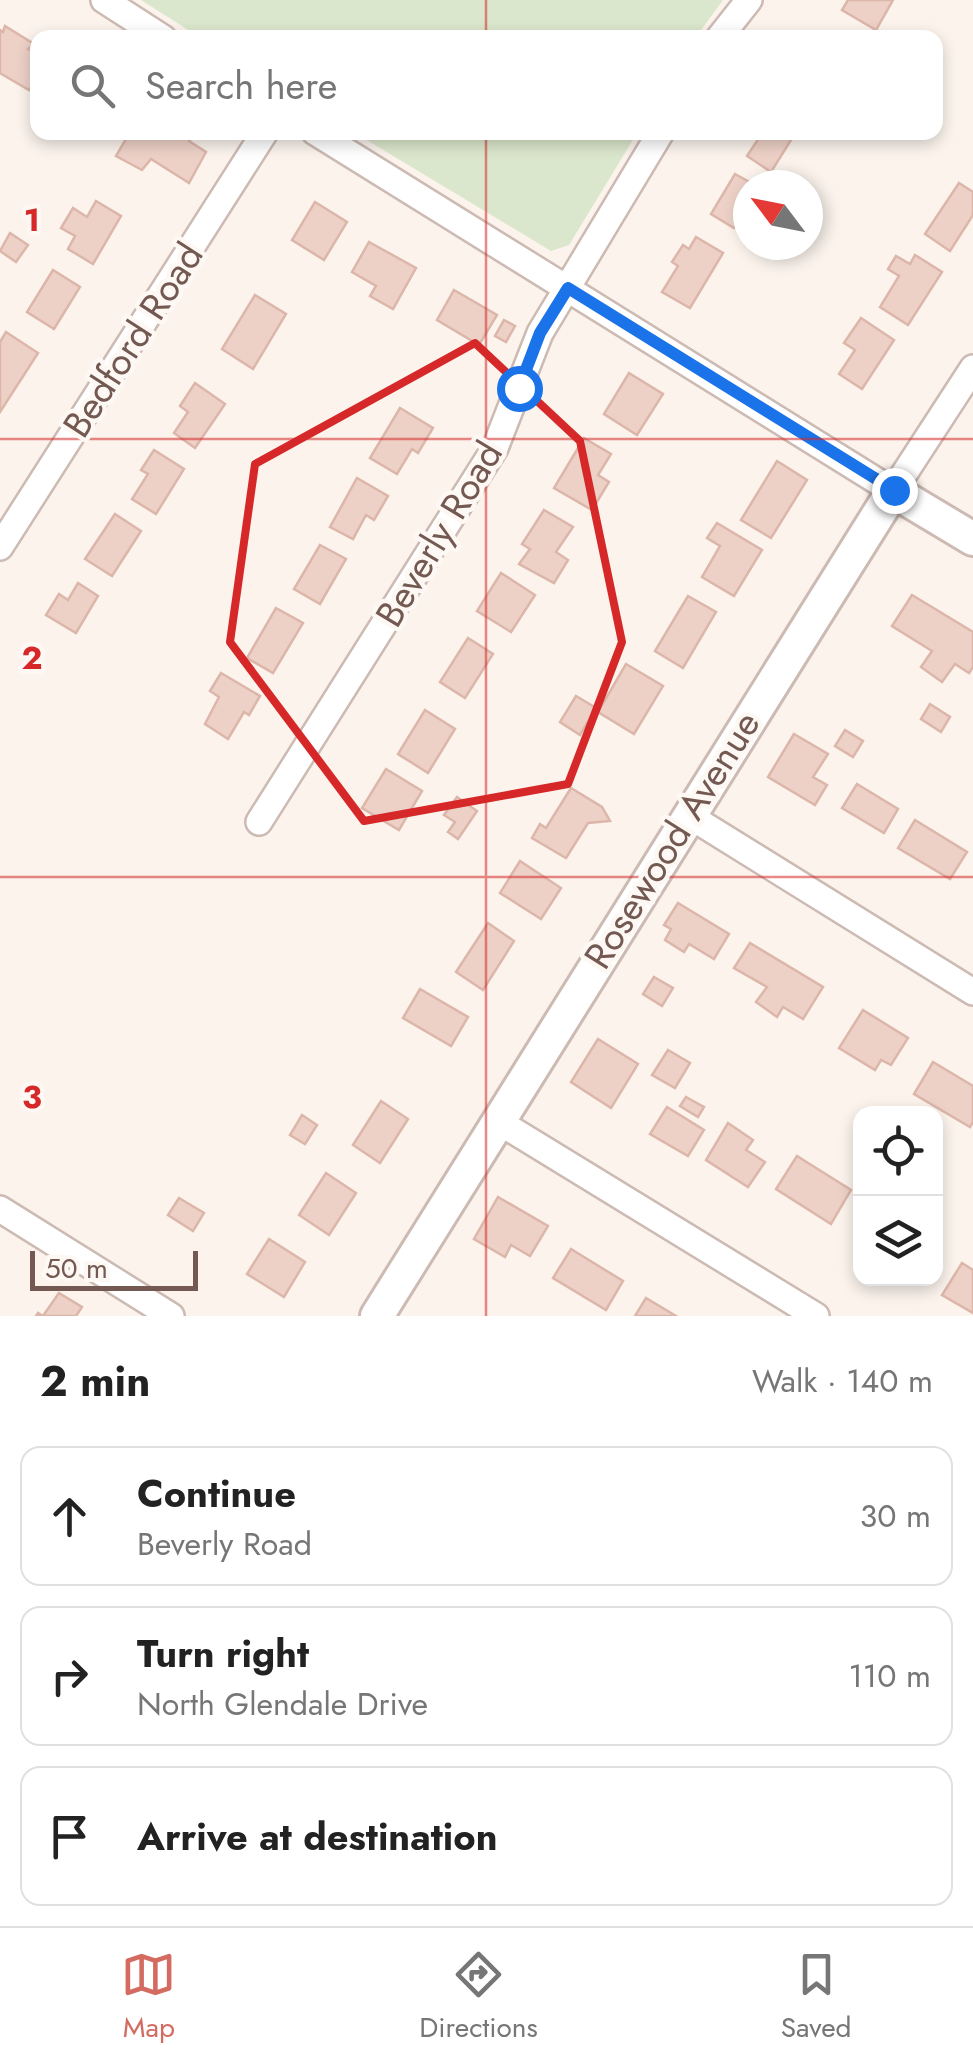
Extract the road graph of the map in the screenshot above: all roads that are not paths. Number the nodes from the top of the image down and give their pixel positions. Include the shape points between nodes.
1 (104, 0) edge
2 (748, 0) edge
3 (151, 30) edge
4 (725, 30) edge
5 (260, 140) edge
6 (328, 140) edge
7 (656, 140) edge
8 (568, 288) junction
9 (973, 368) edge
10 (894, 490) junction
11 (973, 540) edge
12 (0, 547) edge
13 (688, 815) junction
14 (259, 822) dead end
15 (973, 992) edge
16 (496, 1120) junction
17 (3, 1217) edge
18 (171, 1316) edge
19 (376, 1316) edge
20 (816, 1316) edge

1 - 3 street
2 - 4 street
5 - 12 street, Bedford Road
6 - 8 street
7 - 8 street, Beverly Road
8 - 10 street
8 - 14 street, Beverly Road via 540,333 495,448
9 - 10 street, Rosewood Avenue
10 - 11 street
10 - 13 street, Rosewood Avenue
13 - 15 street
13 - 16 street, Rosewood Avenue
16 - 19 street, Rosewood Avenue
16 - 20 street
17 - 18 street

